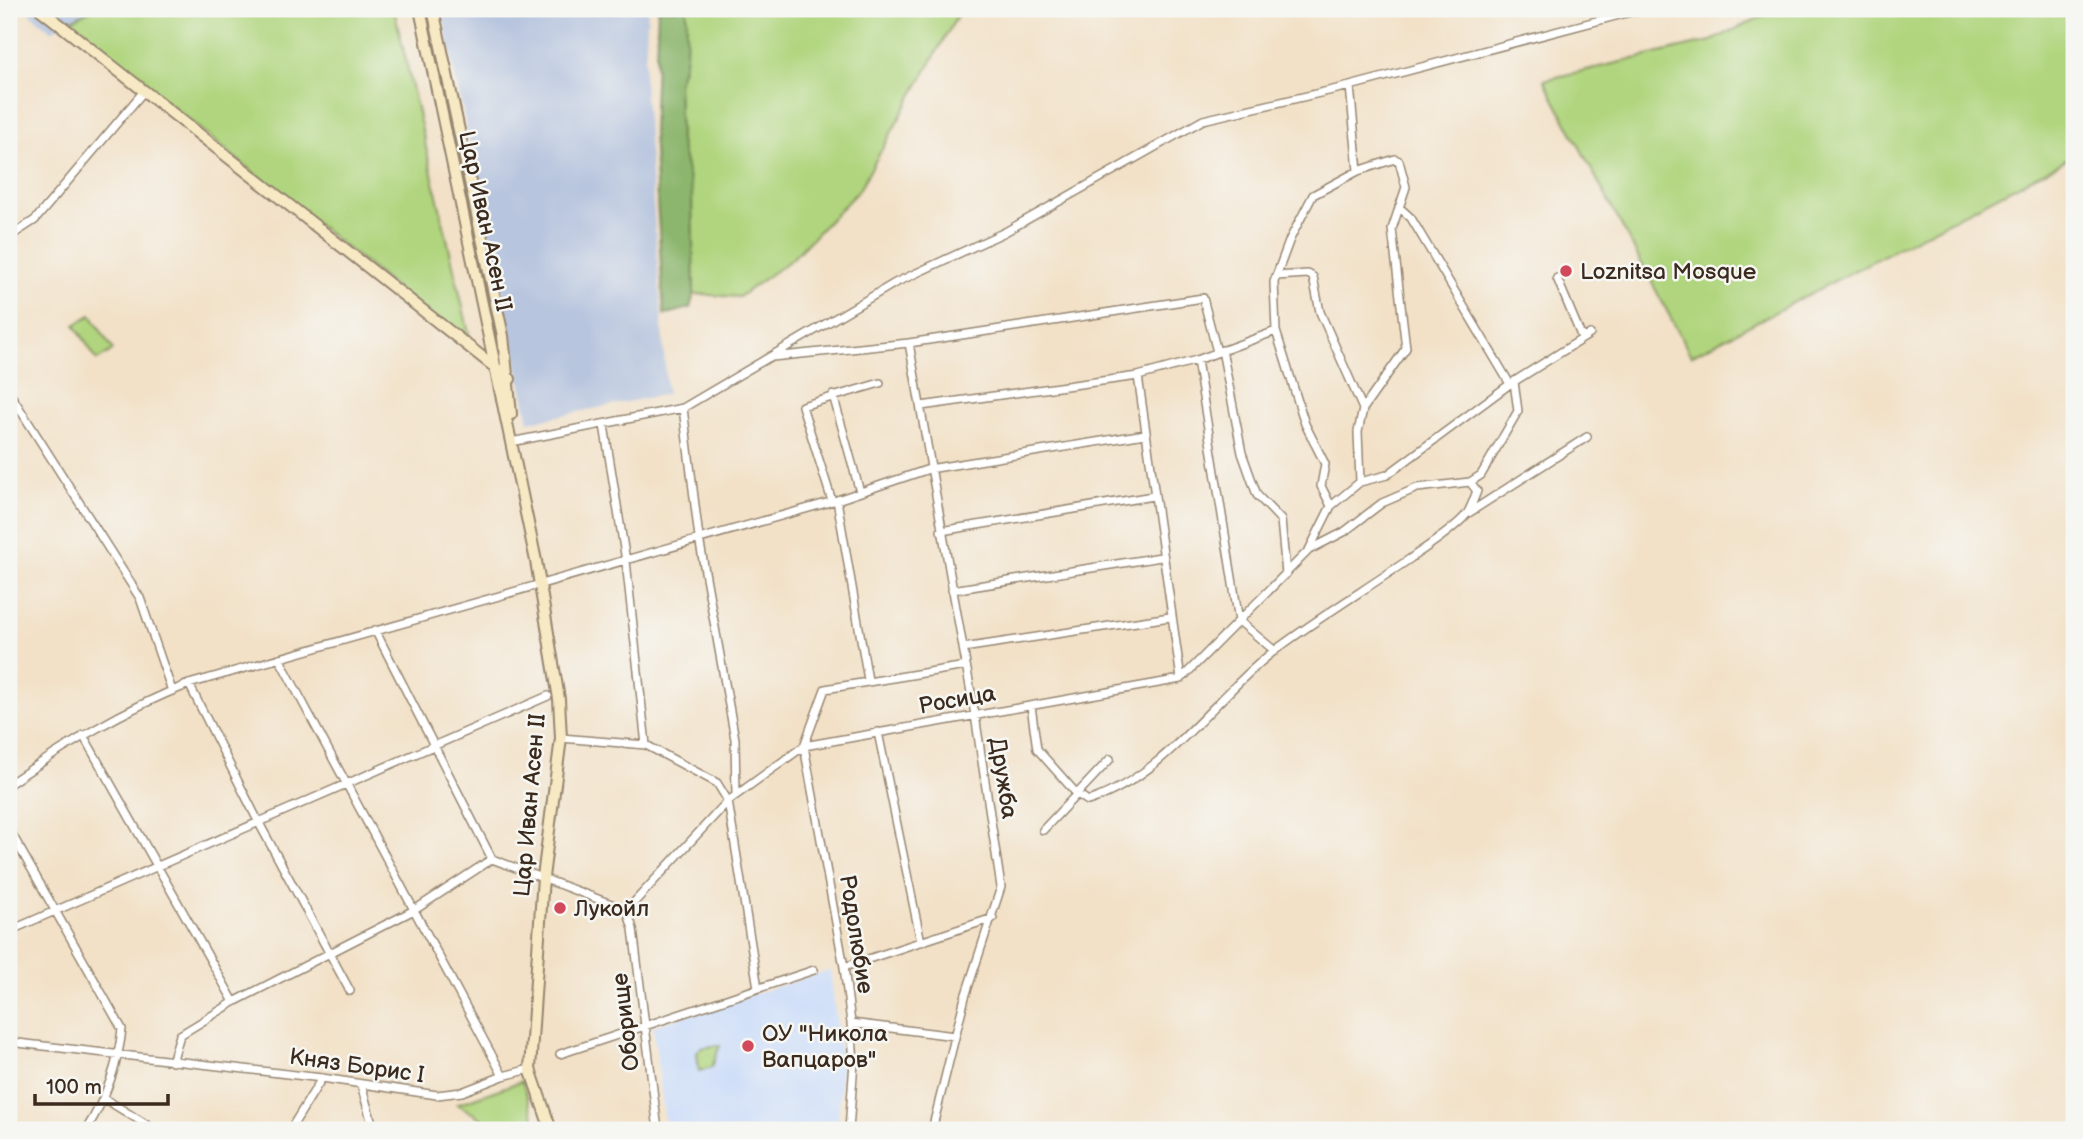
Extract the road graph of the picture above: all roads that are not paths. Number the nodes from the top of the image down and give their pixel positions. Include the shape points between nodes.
1 (40, 9) edge
2 (420, 9) edge
3 (433, 9) edge
4 (1642, 9) edge
5 (1350, 86) junction
6 (144, 91) junction
7 (1359, 171) junction
8 (1399, 207) junction
9 (9, 237) edge
10 (1276, 276) junction
11 (1557, 278) dead end
12 (1276, 331) junction
13 (909, 343) junction
14 (1220, 351) junction
15 (768, 358) junction
16 (1196, 360) junction
17 (495, 368) junction
18 (1138, 376) junction
19 (510, 379) junction
20 (880, 383) dead end
21 (1512, 383) junction
22 (9, 392) edge
23 (833, 395) junction
24 (921, 406) junction
25 (683, 408) junction
26 (1363, 410) junction
27 (604, 425) junction
28 (1145, 434) junction
29 (1587, 437) dead end
30 (511, 442) junction
31 (929, 469) junction
32 (1360, 482) junction
33 (1470, 482) junction
34 (1477, 491) junction
35 (860, 492) junction
36 (1153, 496) junction
37 (1494, 497) junction
38 (834, 500) junction
39 (1331, 506) junction
40 (1466, 514) junction
41 (941, 531) junction
42 (699, 538) junction
43 (1309, 550) junction
44 (1161, 557) junction
45 (626, 561) junction
46 (1286, 574) junction
47 (540, 583) junction
48 (952, 590) junction
49 (1170, 617) junction
50 (1239, 621) junction
51 (374, 630) junction
52 (962, 648) junction
53 (1275, 650) junction
54 (279, 658) junction
55 (966, 666) junction
56 (1181, 679) junction
57 (868, 680) junction
58 (189, 684) junction
59 (172, 691) junction
60 (548, 696) dead end
61 (1031, 706) junction
62 (975, 715) junction
63 (878, 732) junction
64 (83, 734) junction
65 (561, 738) junction
66 (435, 744) junction
67 (646, 745) junction
68 (804, 746) junction
69 (1111, 759) dead end
70 (9, 784) edge
71 (346, 786) junction
72 (1076, 793) junction
73 (736, 794) junction
74 (728, 801) junction
75 (259, 823) junction
76 (9, 829) edge
77 (1043, 830) dead end
78 (492, 859) junction
79 (157, 867) junction
80 (542, 877) junction
81 (416, 909) junction
82 (56, 910) junction
83 (627, 910) junction
84 (993, 918) junction
85 (9, 931) edge
86 (921, 942) junction
87 (330, 954) junction
88 (844, 967) junction
89 (814, 970) dead end
90 (758, 988) junction
91 (350, 991) dead end
92 (234, 1002) junction
93 (851, 1023) junction
94 (645, 1025) junction
95 (956, 1036) junction
96 (9, 1042) edge
97 (560, 1054) dead end
98 (119, 1056) junction
99 (172, 1062) junction
100 (530, 1069) junction
101 (503, 1076) junction
102 (322, 1078) junction
103 (361, 1085) junction
104 (105, 1099) junction
105 (86, 1130) edge
106 (155, 1130) edge
107 (290, 1130) edge
108 (374, 1130) edge
109 (551, 1130) edge
110 (658, 1130) edge
111 (849, 1130) edge
112 (932, 1130) edge

1 - 6 street
2 - 17 street, Цар Иван Асен II
3 - 19 street, Цар Иван Асен II
4 - 5 street
5 - 7 street
5 - 15 street via 1203,120 1005,232 895,283
6 - 9 street via 35,220
6 - 17 street
7 - 8 street via 1399,161 1406,183
7 - 10 street via 1308,201
8 - 21 street via 1411,218
8 - 26 street via 1392,229 1406,348
10 - 12 street
10 - 26 street via 1313,277 1320,312
11 - 21 street via 1586,336
12 - 14 street
12 - 39 street via 1304,424 1325,464 1321,486
13 - 14 street via 1203,298
13 - 15 street
13 - 24 street, Дружба
14 - 16 street
14 - 46 street via 1242,453 1257,495 1281,520
15 - 25 street
16 - 18 street
16 - 50 street
17 - 19 street
17 - 30 street, Цар Иван Асен II
18 - 24 street
18 - 28 street
19 - 30 street, Цар Иван Асен II
20 - 23 street
21 - 32 street via 1387,475
21 - 33 street via 1518,411 1484,471
22 - 59 street via 140,598
23 - 35 street
23 - 38 street via 802,406
24 - 31 street, Дружба
25 - 27 street
25 - 42 street
26 - 32 street
27 - 30 street
27 - 45 street
28 - 31 street
28 - 36 street
29 - 37 street
30 - 47 street, Цар Иван Асен II
31 - 35 street
31 - 41 street, Дружба
32 - 39 street
33 - 34 street
33 - 43 street via 1417,488 1382,503 1344,532
34 - 37 street
34 - 40 street
35 - 38 street
36 - 41 street
36 - 44 street
37 - 40 street
38 - 42 street
38 - 57 street
39 - 43 street
40 - 53 street via 1428,546
41 - 48 street, Дружба
42 - 45 street
42 - 73 street via 735,738
43 - 46 street
44 - 48 street
44 - 49 street
45 - 47 street
45 - 67 street
46 - 50 street
47 - 51 street
47 - 65 street, Цар Иван Асен II
48 - 52 street, Дружба
49 - 52 street
49 - 56 street
50 - 53 street
50 - 56 street
51 - 54 street
51 - 66 street
52 - 55 street, Дружба
53 - 72 street via 1147,768 1088,801
54 - 58 street
54 - 71 street
55 - 57 street
55 - 62 street, Дружба
56 - 61 street, Росица
57 - 68 street via 825,689
58 - 59 street
58 - 75 street
59 - 64 street
60 - 66 street
61 - 62 street, Росица
61 - 72 street via 1037,749
62 - 63 street, Росица
62 - 84 street, Дружба via 1001,887
63 - 68 street, Росица
63 - 86 street
64 - 70 street
64 - 79 street
65 - 67 street
65 - 80 street, Цар Иван Асен II
66 - 71 street
66 - 78 street
67 - 74 street via 717,783
68 - 73 street, Росица
68 - 88 street, Родолюбие
69 - 72 street
71 - 75 street
71 - 81 street
72 - 77 street
73 - 74 street, Росица
74 - 83 street, Росица
74 - 90 street
75 - 79 street
75 - 87 street
76 - 82 street
78 - 80 street
78 - 81 street
79 - 82 street
79 - 92 street
80 - 83 street
80 - 100 street, Цар Иван Асен II
81 - 87 street
81 - 101 street
82 - 85 street
82 - 98 street via 122,1029
83 - 94 street, Оборище
84 - 86 street
84 - 95 street, Дружба
86 - 88 street
87 - 91 street
87 - 92 street
88 - 93 street, Родолюбие
89 - 90 street
90 - 94 street
92 - 99 street via 180,1035
93 - 95 street
93 - 111 street, Родолюбие via 854,1062
94 - 97 street
94 - 110 street, Оборище
95 - 112 street, Дружба
96 - 98 street, Княз Борис I
98 - 99 street, Княз Борис I
98 - 104 street
99 - 102 street, Княз Борис I
100 - 101 street, Княз Борис I
100 - 109 street, Цар Иван Асен II
101 - 103 street, Княз Борис I via 462,1092 437,1095
102 - 103 street, Княз Борис I
102 - 107 street
103 - 108 street
104 - 105 street
104 - 106 street

